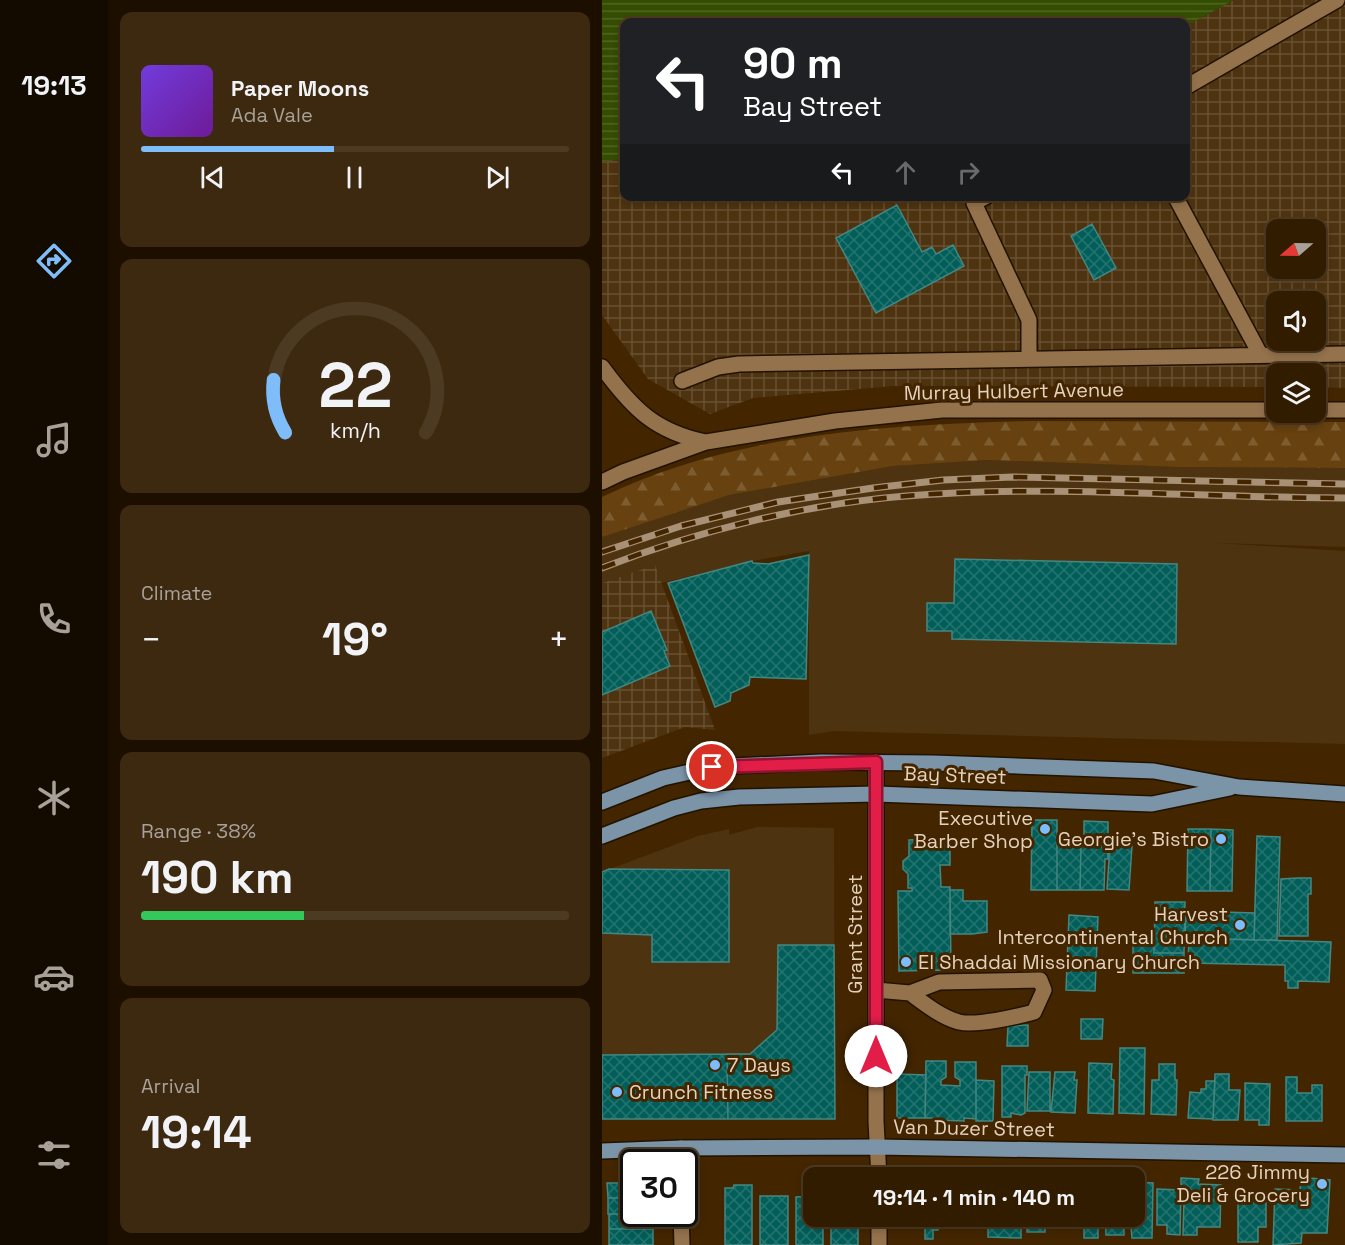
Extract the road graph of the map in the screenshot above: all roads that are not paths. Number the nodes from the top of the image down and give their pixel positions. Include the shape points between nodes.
1 (1337, 0) edge
2 (1190, 85) edge
3 (978, 201) edge
4 (1178, 201) edge
5 (1260, 354) junction
6 (1346, 354) edge
7 (1029, 358) junction
8 (602, 368) edge
9 (682, 381) dead end
10 (1266, 410) edge
11 (1326, 410) edge
12 (1346, 410) edge
13 (706, 442) junction
14 (602, 482) edge
15 (876, 762) junction
16 (1239, 787) junction
17 (876, 794) junction
18 (1346, 794) edge
19 (602, 802) edge
20 (602, 836) edge
21 (876, 990) junction
22 (910, 993) junction
23 (877, 1147) junction
24 (602, 1151) edge
25 (620, 1152) edge
26 (698, 1154) edge
27 (1346, 1155) edge
28 (878, 1167) edge
29 (681, 1227) edge
30 (879, 1227) edge
31 (682, 1245) edge
32 (879, 1245) edge

1 - 2 street
3 - 7 street via 974,203 1029,320
4 - 5 street
5 - 6 street
5 - 7 street
7 - 9 street via 739,364
8 - 13 street, Murray Hulbert Avenue via 640,412 662,428
10 - 13 street, Murray Hulbert Avenue via 942,410 835,420
11 - 12 street
13 - 14 street
15 - 16 main road, Bay Street via 1154,771
15 - 17 street, Grant Street
15 - 19 main road, Bay Street via 712,767 663,778
16 - 17 main road, Bay Street via 1152,804
16 - 18 main road, Bay Street
17 - 20 main road, Bay Street via 708,800 674,808
17 - 21 street, Grant Street
21 - 22 street
21 - 23 street, Grant Street
22 - 22 street via 960,1022 1034,1012 1044,990 1040,980 939,982
23 - 26 main road, Van Duzer Street
23 - 27 main road, Van Duzer Street
23 - 28 street, Grant Street
24 - 25 main road, Van Duzer Street
29 - 31 street
30 - 32 street

